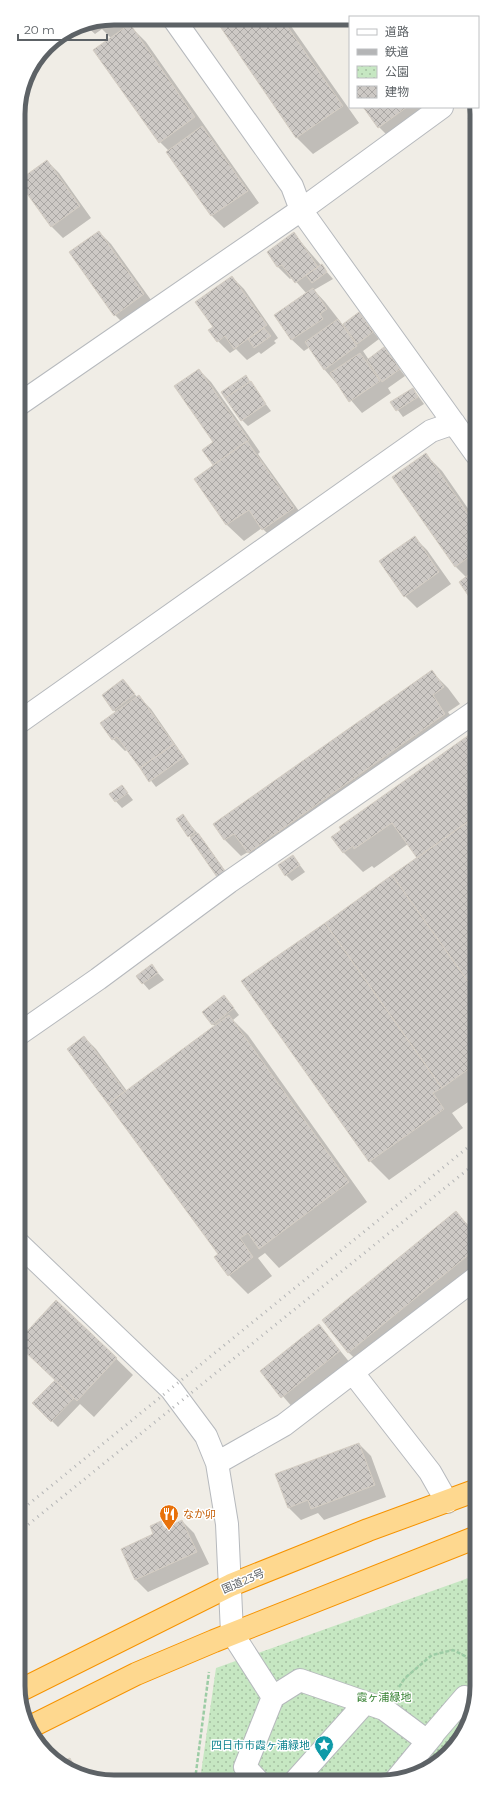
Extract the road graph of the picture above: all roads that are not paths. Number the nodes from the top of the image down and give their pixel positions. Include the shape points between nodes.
1 (178, 25) edge
2 (441, 108) edge
3 (301, 210) junction
4 (25, 400) edge
5 (454, 423) junction
6 (470, 446) edge
7 (470, 715) edge
8 (25, 718) edge
9 (25, 1030) edge
10 (25, 1250) edge
11 (470, 1281) edge
12 (353, 1373) junction
13 (218, 1462) junction
14 (470, 1493) edge
15 (447, 1502) junction
16 (470, 1540) edge
17 (231, 1585) junction
18 (223, 1637) junction
19 (25, 1689) edge
20 (273, 1697) junction
21 (469, 1700) edge
22 (375, 1706) junction
23 (34, 1725) edge
24 (433, 1735) junction
25 (402, 1772) edge
26 (252, 1775) edge
27 (301, 1775) edge

1 - 3 street via 292,186
2 - 3 street
3 - 4 street
3 - 5 street
5 - 6 street
5 - 8 street via 431,432
7 - 9 street via 229,882
10 - 13 street via 170,1389 206,1436
11 - 12 street
12 - 13 street via 284,1425
12 - 15 street via 430,1472
13 - 17 street via 227,1524
14 - 15 highway, 国道23号
15 - 17 highway, 国道23号 via 368,1530
16 - 18 highway
17 - 18 street
17 - 19 highway, 国道23号
18 - 20 street
18 - 23 highway via 136,1674
20 - 22 street via 300,1680
20 - 26 street via 245,1767
21 - 24 street via 465,1697
22 - 24 street via 427,1741
22 - 27 street
24 - 25 street

